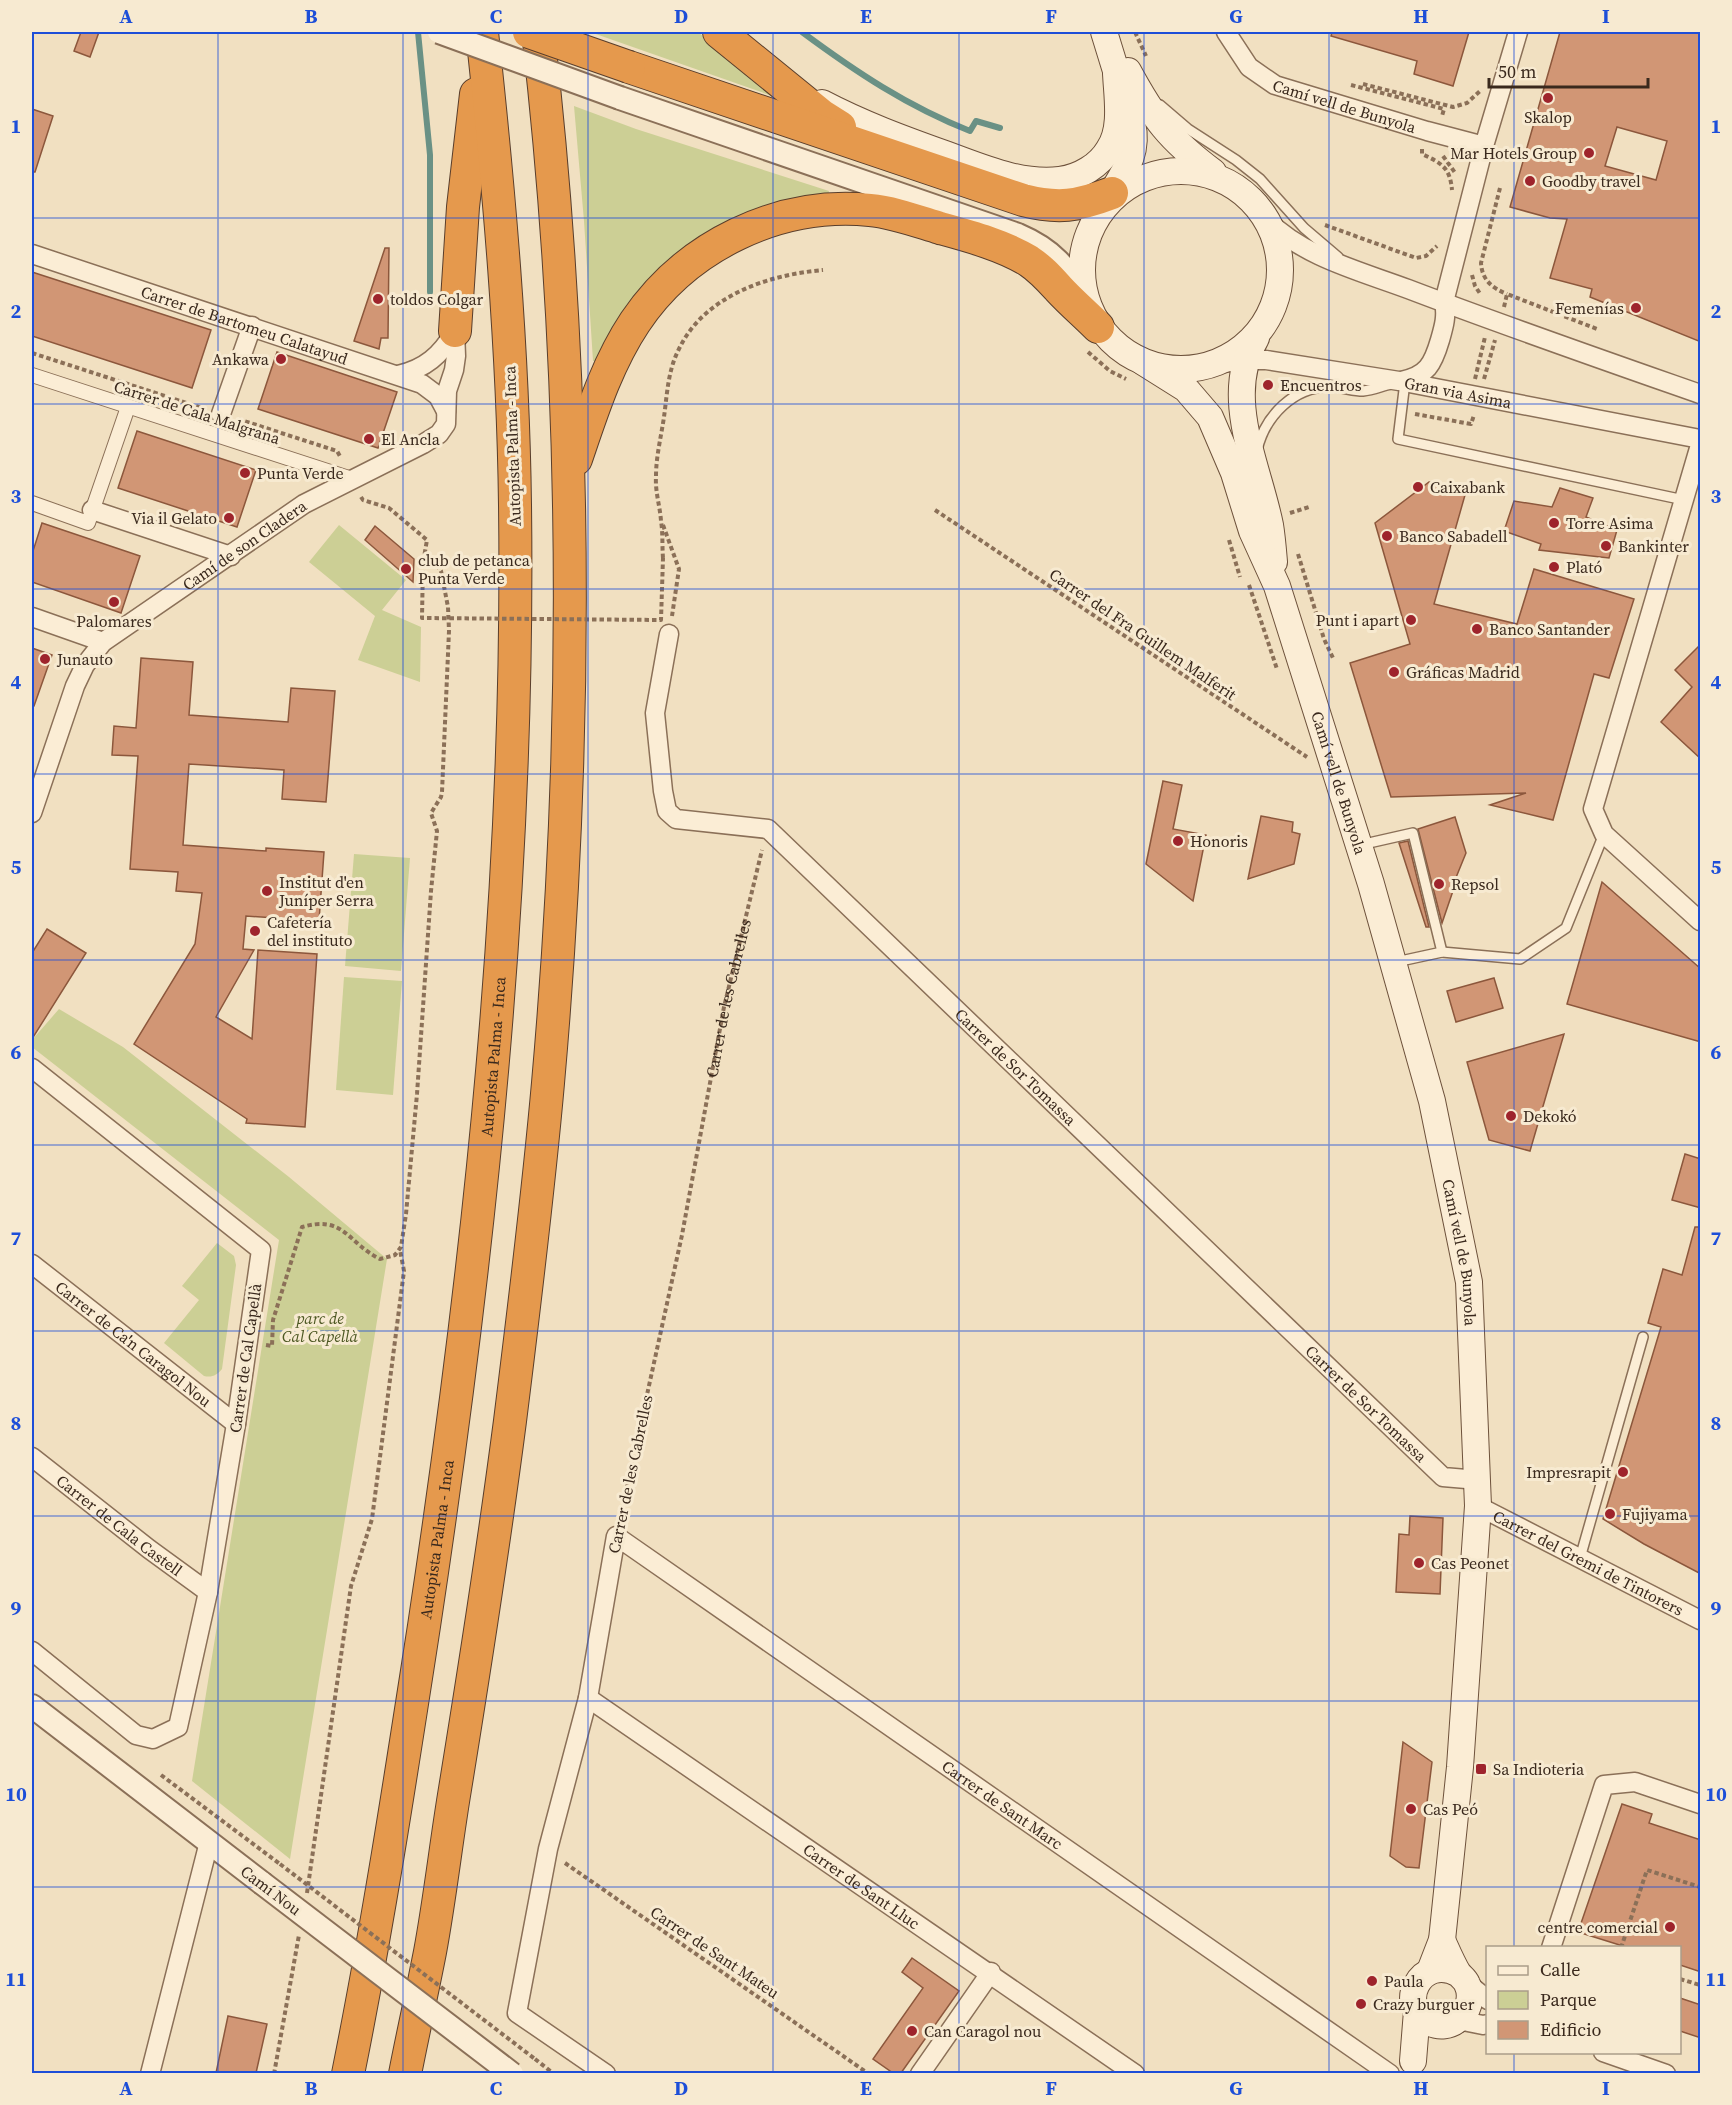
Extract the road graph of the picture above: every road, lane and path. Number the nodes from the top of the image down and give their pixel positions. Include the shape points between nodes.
1 (439, 32) edge
2 (530, 32) edge
3 (538, 32) edge
4 (719, 32) edge
5 (1104, 32) edge
6 (1226, 32) edge
7 (1518, 32) edge
8 (482, 33) edge
9 (1121, 70) junction
10 (769, 74) junction
11 (1363, 84) dead end
12 (1483, 87) dead end
13 (1435, 103) junction
14 (1427, 131) junction
15 (1484, 146) junction
16 (876, 150) junction
17 (1222, 179) junction
18 (1500, 188) dead end
19 (1112, 197) junction
20 (1451, 197) dead end
21 (1266, 219) junction
22 (1458, 250) junction
23 (32, 254) edge
24 (1481, 257) junction
25 (1349, 266) junction
26 (823, 270) dead end
27 (1507, 294) dead end
28 (1085, 299) junction
29 (1444, 302) junction
30 (252, 326) junction
31 (455, 331) junction
32 (1261, 331) junction
33 (1090, 336) junction
34 (1246, 360) junction
35 (1215, 364) junction
36 (1139, 373) junction
37 (32, 375) edge
38 (398, 375) junction
39 (1402, 382) junction
40 (1701, 394) edge
41 (128, 406) junction
42 (446, 411) junction
43 (221, 414) dead end
44 (1701, 439) edge
45 (1701, 445) edge
46 (1255, 473) junction
47 (352, 479) junction
48 (570, 480) junction
49 (363, 500) dead end
50 (1684, 500) junction
51 (32, 503) edge
52 (1309, 507) dead end
53 (1284, 508) dead end
54 (92, 510) junction
55 (935, 510) dead end
56 (661, 521) junction
57 (1296, 548) dead end
58 (424, 554) junction
59 (231, 556) junction
60 (1277, 586) junction
61 (32, 617) edge
62 (669, 634) joint
63 (103, 642) junction
64 (1333, 658) dead end
65 (1338, 777) junction
66 (32, 813) edge
67 (768, 829) junction
68 (1604, 834) junction
69 (1359, 845) junction
70 (1701, 921) edge
71 (1442, 952) junction
72 (1393, 962) junction
73 (32, 1068) edge
74 (400, 1250) junction
75 (32, 1264) edge
76 (1643, 1337) dead end
77 (248, 1342) junction
78 (236, 1424) junction
79 (32, 1457) edge
80 (1478, 1480) junction
81 (1478, 1506) junction
82 (616, 1536) junction
83 (1580, 1558) junction
84 (208, 1592) junction
85 (1701, 1620) edge
86 (32, 1651) edge
87 (588, 1698) junction
88 (32, 1706) edge
89 (1701, 1804) edge
90 (209, 1842) junction
91 (548, 1849) junction
92 (280, 1864) dead end
93 (1701, 1887) edge
94 (306, 1894) dead end
95 (300, 1928) dead end
96 (1442, 1940) junction
97 (1551, 1946) edge
98 (1622, 1946) edge
99 (1430, 1971) junction
100 (991, 1972) junction
101 (1463, 1978) junction
102 (1681, 1978) edge
103 (1701, 1985) edge
104 (1486, 1998) edge
105 (1417, 2011) junction
106 (1451, 2023) junction
107 (1486, 2024) edge
108 (1609, 2054) edge
109 (1411, 2067) edge
110 (1379, 2070) edge
111 (150, 2073) edge
112 (274, 2073) edge
113 (348, 2073) edge
114 (405, 2073) edge
115 (512, 2073) edge
116 (554, 2073) edge
117 (606, 2073) edge
118 (869, 2073) edge
119 (921, 2073) edge
120 (1136, 2073) edge
121 (1666, 2073) edge

1 - 28 street, bridge via 1018,235 1041,246 1060,262
2 - 16 highway, bridge
3 - 48 highway via 560,263
4 - 10 highway
5 - 9 main road
6 - 14 street, Camí vell de Bunyola via 1249,67 1275,85
7 - 15 street
8 - 31 highway via 463,207
8 - 113 highway, Autopista Palma - Inca via 507,296 515,503 514,707 500,983 478,1223 446,1479 378,1915
9 - 10 main road via 1115,138 1109,150 1088,170 1051,180 994,171 862,124
9 - 17 main road via 1174,141
9 - 19 main road via 1135,138 1130,162
9 - 25 lane via 1188,129 1260,179 1304,228
10 - 16 highway via 821,115
11 - 13 path
12 - 13 path via 1474,99 1460,106
13 - 14 path
14 - 15 street, Camí vell de Bunyola
14 - 20 path via 1421,152 1445,168
15 - 22 street
16 - 19 highway via 1045,206
17 - 19 main road via 1203,172 1174,171 1140,179
17 - 21 main road via 1247,196
18 - 24 path
19 - 28 main road via 1085,241
21 - 25 street via 1304,247
21 - 32 main road via 1279,250 1280,268 1276,301
22 - 24 path
22 - 29 street
23 - 30 street, Carrer de Bartomeu Calatayud
24 - 27 path via 1481,270 1487,282
25 - 29 street
26 - 56 path via 788,274 741,290 706,314 682,343 671,372 656,473
28 - 33 main road
29 - 39 street via 1445,323 1431,364 1416,377
29 - 40 street
30 - 38 street, Carrer de Bartomeu Calatayud
30 - 43 street
31 - 38 street via 447,346 430,362
31 - 42 street, Camí de son Cladera via 456,356
32 - 34 main road
32 - 35 main road via 1237,353
33 - 36 main road via 1118,346
33 - 36 path via 1110,371
33 - 48 highway via 1035,265 1015,253 953,231 872,210 820,210 778,218 738,233 709,250 682,269 648,305 607,373
34 - 35 street, Gran via Asima
34 - 39 street, Gran via Asima
34 - 46 main road via 1243,410
35 - 36 main road
36 - 60 main road via 1186,389 1210,417
37 - 41 street, Carrer de Cala Malgrana
38 - 42 street, Carrer de Bartomeu Calatayud via 432,389
39 - 44 street, Gran via Asima
39 - 46 lane via 1364,391 1312,389 1296,396 1266,424 1258,445
39 - 50 lane via 1398,440
41 - 47 street, Carrer de Cala Malgrana
41 - 54 street
42 - 47 street, Camí de son Cladera via 446,424 434,438
45 - 50 street
46 - 60 main road via 1270,525
47 - 59 street, Camí de son Cladera via 304,504
48 - 114 highway via 566,775 548,1082 488,1585 430,1951
49 - 58 path via 389,508 427,540
50 - 68 street via 1593,808
51 - 54 street via 88,522
52 - 53 path via 1286,514
54 - 59 street
55 - 65 path, Carrer del Fra Guillem Malferit
56 - 58 path, bridge via 661,620 422,618
56 - 62 path via 679,569
57 - 64 path
58 - 74 path via 437,564 444,580 448,641 442,792 431,813 437,835 410,1182
59 - 63 street, Camí de son Cladera
60 - 65 main road, Camí vell de Bunyola
61 - 63 street
62 - 67 street via 655,713 667,811 676,819
63 - 66 street, Camí de son Cladera via 75,686
65 - 69 main road, Camí vell de Bunyola
67 - 80 street, Carrer de Sor Tomassa via 1443,1477
67 - 82 path, Carrer de les Cabrelles via 724,1007 682,1234
68 - 70 street
68 - 71 lane via 1566,928 1520,959
69 - 71 lane via 1413,833
69 - 72 main road, Camí vell de Bunyola
71 - 72 lane
72 - 80 main road, Camí vell de Bunyola via 1432,1101 1469,1282
73 - 77 street, Carrer de Cal Capellà via 261,1250
74 - 77 path via 393,1257 380,1259 336,1226 317,1223 302,1227 273,1320 272,1346
74 - 94 path via 404,1271 372,1519 351,1586
75 - 78 street, Carrer de Ca'n Caragol Nou
76 - 83 lane
77 - 78 street, Carrer de Cal Capellà
78 - 84 street, Carrer de Cal Capellà
79 - 84 street, Carrer de Cala Castell
80 - 81 main road, Camí vell de Bunyola
81 - 83 street, Carrer del Gremi de Tintorers
81 - 96 main road, Camí vell de Bunyola via 1460,1767
82 - 87 street, Carrer de les Cabrelles
82 - 110 street, Carrer de Sant Marc
83 - 85 street, Carrer del Gremi de Tintorers
84 - 86 street, Carrer de Cal Capellà via 178,1727 153,1739 136,1735
87 - 91 street, Carrer de les Cabrelles
87 - 100 street, Carrer de Sant Lluc
88 - 90 street, Camí Nou
89 - 97 street via 1635,1782 1604,1785
90 - 111 street
90 - 115 street, Camí Nou, bridge
91 - 117 street, Carrer de les Cabrelles via 516,2013
91 - 118 path, Carrer de Sant Mateu
92 - 116 path, bridge
93 - 98 path via 1647,1870
95 - 112 path
96 - 99 main road, Camí vell de Bunyola
96 - 101 main road
99 - 101 main road via 1444,1968
99 - 105 main road via 1416,1984
100 - 119 street
100 - 120 street, Carrer de Sant Lluc
101 - 104 street
101 - 106 main road via 1470,1999 1464,2015
102 - 103 path
105 - 106 main road via 1428,2022
105 - 109 main road
106 - 107 street
106 - 109 main road
108 - 121 street

